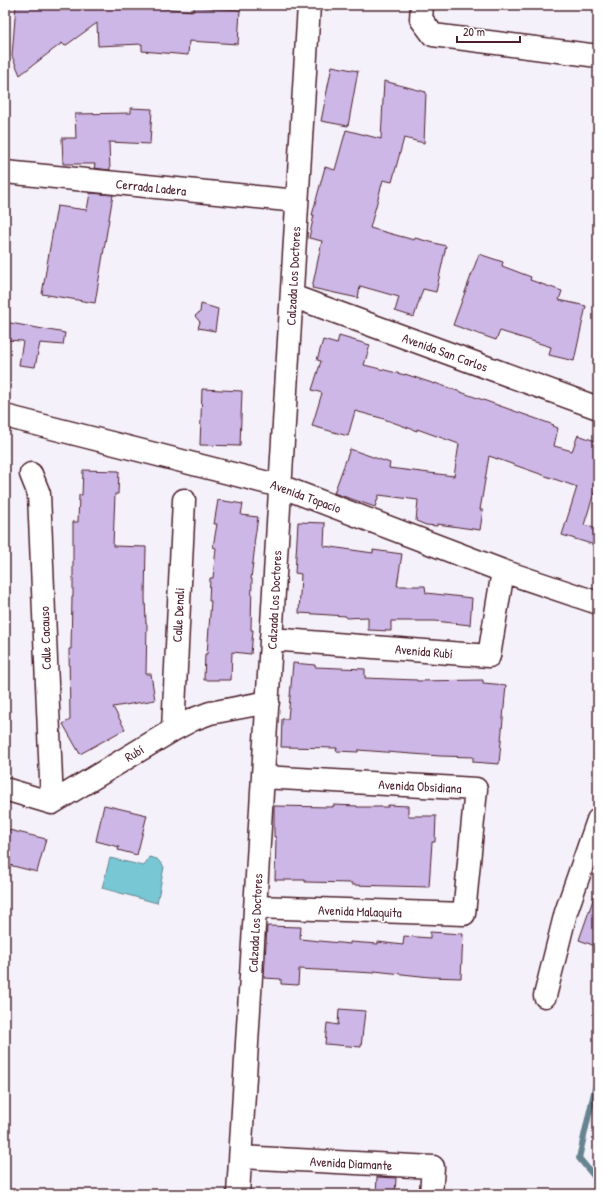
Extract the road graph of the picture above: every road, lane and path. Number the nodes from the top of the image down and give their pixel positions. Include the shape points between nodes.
1 (309, 5) edge
2 (422, 5) edge
3 (598, 56) edge
4 (5, 172) edge
5 (297, 201) junction
6 (292, 296) junction
7 (598, 408) edge
8 (5, 416) edge
9 (31, 474) dead end
10 (280, 486) junction
11 (184, 500) dead end
12 (503, 571) junction
13 (598, 603) edge
14 (271, 639) junction
15 (268, 702) junction
16 (173, 730) junction
17 (263, 777) junction
18 (5, 789) edge
19 (52, 803) junction
20 (598, 820) edge
21 (256, 907) junction
22 (464, 914) joint
23 (545, 996) dead end
24 (241, 1157) junction
25 (238, 1194) edge
26 (430, 1194) edge

1 - 5 street, Calzada Los Doctores
2 - 3 street via 421,19 433,35
4 - 5 street, Cerrada Ladera
5 - 6 street, Calzada Los Doctores
6 - 7 street, Avenida San Carlos
6 - 10 street, Calzada Los Doctores
8 - 10 street, Avenida Topacio
9 - 19 street, Calle Cacauso via 39,494
10 - 12 street, Avenida Topacio
10 - 14 street, Calzada Los Doctores
11 - 16 street, Calle Denali
12 - 13 street, Avenida Topacio
12 - 14 street, Avenida Rubí via 489,656
14 - 15 street, Calzada Los Doctores
15 - 16 street, Rubí via 210,713
15 - 17 street, Calzada Los Doctores
16 - 19 street, Rubí
17 - 21 street, Calzada Los Doctores
17 - 22 street, Avenida Obsidiana via 476,790
18 - 19 street
20 - 23 street via 566,912
21 - 22 street, Avenida Malaquita
21 - 24 street, Calzada Los Doctores
24 - 25 street, Calzada Los Doctores
24 - 26 street, Avenida Diamante via 433,1167

